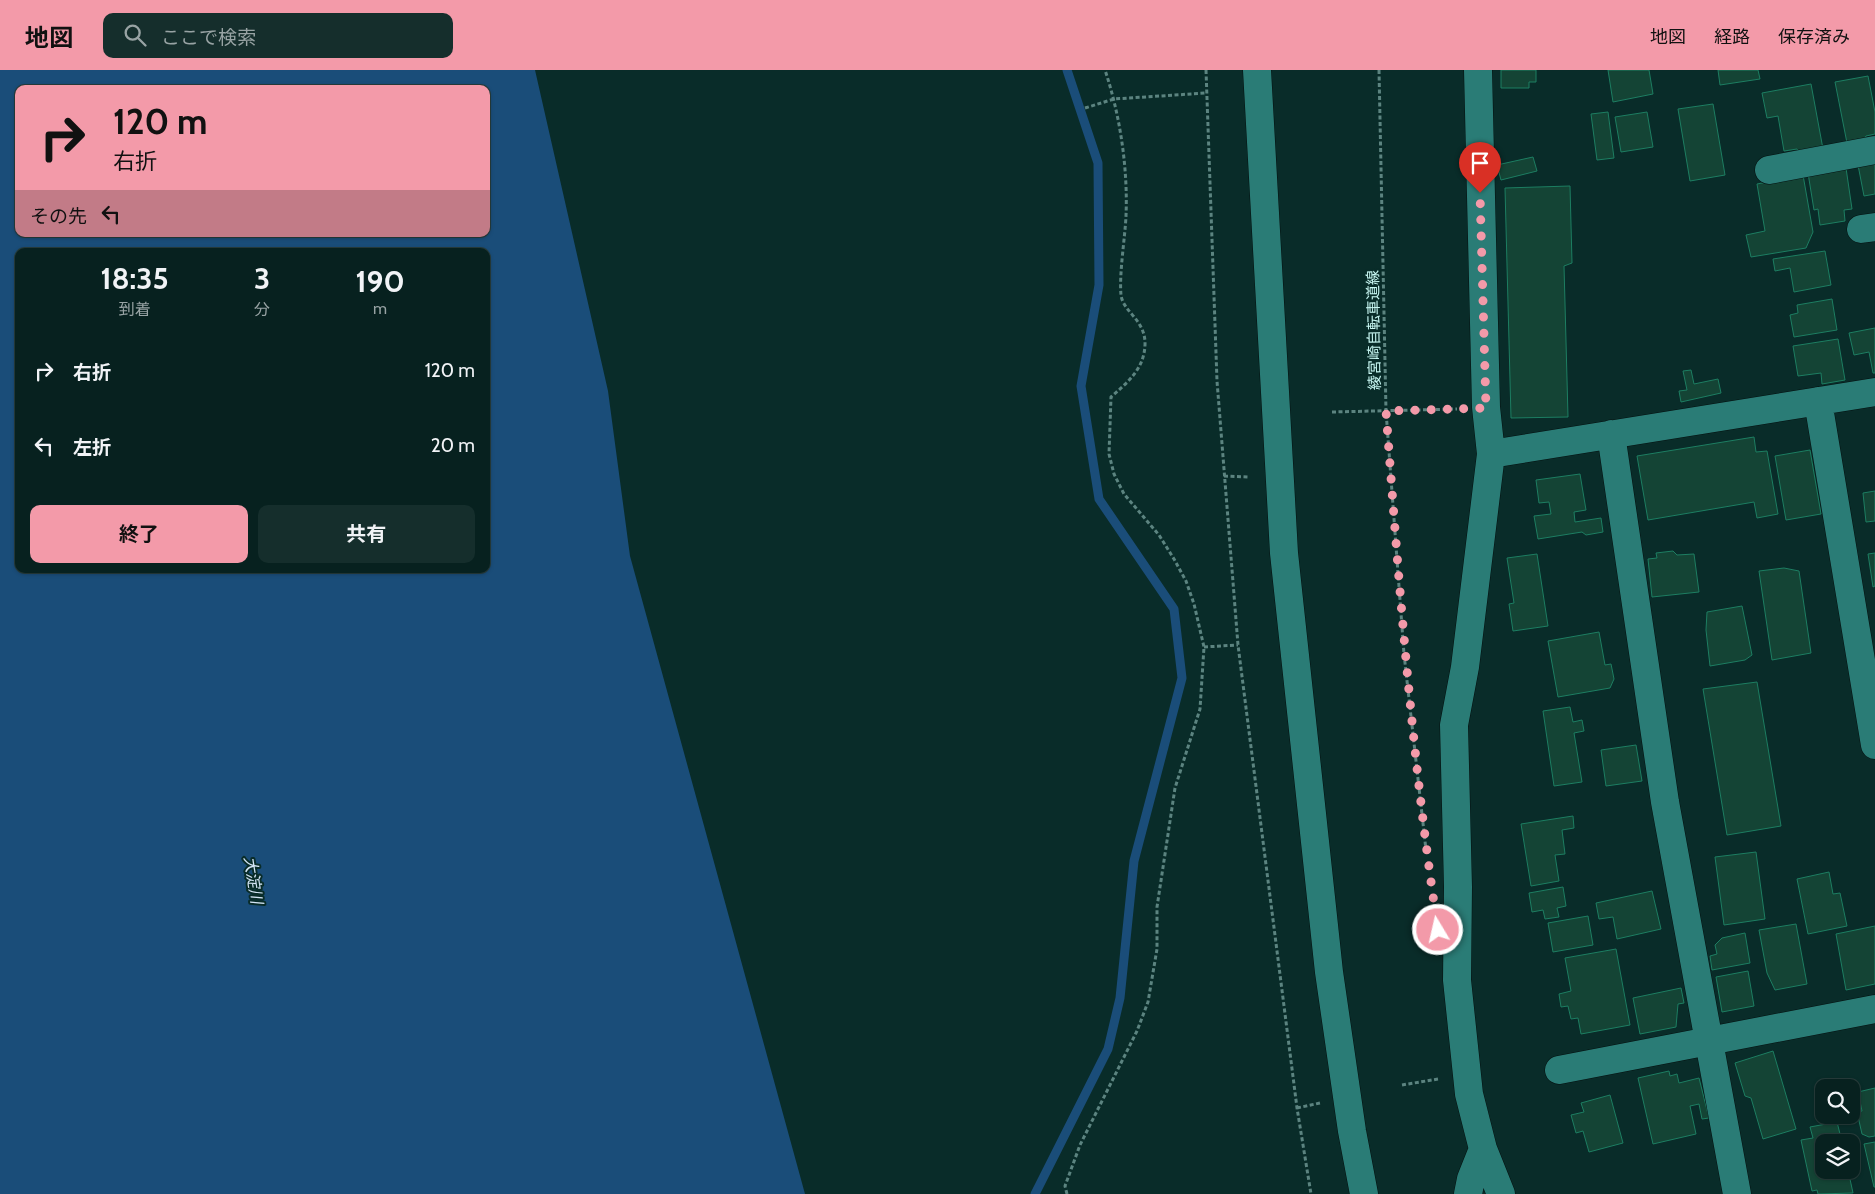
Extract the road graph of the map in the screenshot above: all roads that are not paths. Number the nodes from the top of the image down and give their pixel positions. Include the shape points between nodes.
1 (1258, 70) edge
2 (1478, 70) edge
3 (1875, 150) edge
4 (1769, 170) dead end
5 (1875, 392) edge
6 (1818, 401) junction
7 (1611, 434) junction
8 (1491, 454) junction
9 (1875, 745) edge
10 (1875, 1009) edge
11 (1708, 1040) junction
12 (1559, 1070) dead end
13 (1482, 1149) junction
14 (1364, 1194) edge
15 (1468, 1194) edge
16 (1501, 1194) edge
17 (1737, 1194) edge

1 - 14 street via 1285,562 1330,972
2 - 8 street via 1486,408
3 - 4 street
5 - 6 street
6 - 7 street
6 - 9 street
7 - 8 street
7 - 11 street via 1660,773
8 - 13 street via 1465,667 1454,725 1457,980 1469,1094
10 - 11 street
11 - 12 street
11 - 17 street
13 - 15 street via 1470,1179
13 - 16 street

